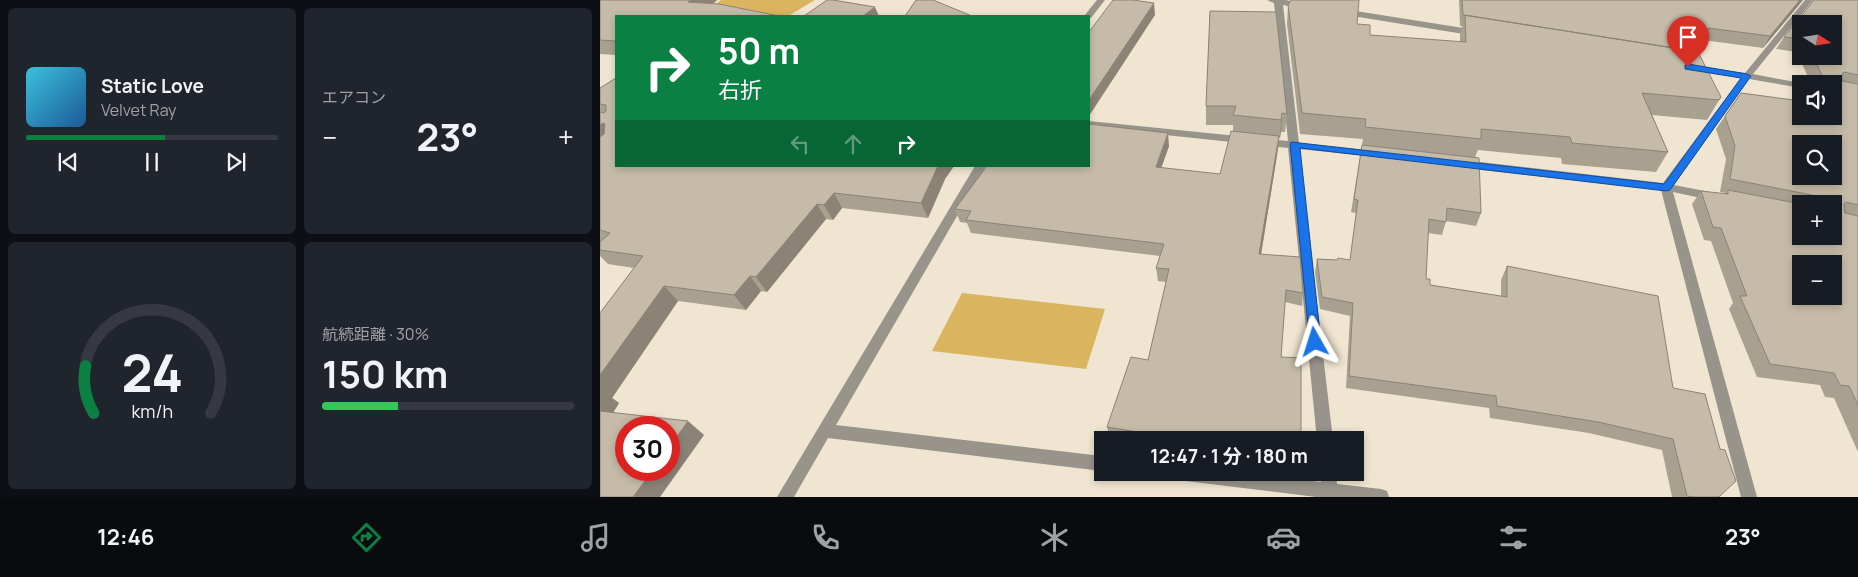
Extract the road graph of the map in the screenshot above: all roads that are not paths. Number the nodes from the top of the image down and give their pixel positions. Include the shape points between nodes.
1 (1101, 0) edge
2 (1276, 1) edge
3 (1812, 1) edge
4 (1316, 8) edge
5 (1336, 11) edge
6 (1089, 15) edge
7 (1483, 34) edge
8 (1678, 65) edge
9 (1747, 76) junction
10 (1792, 84) edge
11 (1090, 124) edge
12 (1295, 144) junction
13 (1392, 156) edge
14 (1451, 163) edge
15 (980, 167) edge
16 (1666, 187) junction
17 (1724, 199) edge
18 (826, 431) junction
19 (1324, 431) edge
20 (1094, 463) edge
21 (1249, 481) edge
22 (1329, 481) edge
23 (1330, 491) junction
24 (785, 497) edge
25 (1381, 497) edge
26 (1749, 497) edge

1 - 6 street
2 - 4 street
2 - 12 street
3 - 9 street
5 - 7 street
8 - 9 street
9 - 10 street
9 - 16 street
11 - 12 street
12 - 13 street
12 - 19 street
14 - 16 street
15 - 18 street
16 - 17 street
16 - 26 street
18 - 20 street
18 - 24 street
21 - 23 street
22 - 23 street
23 - 25 street

